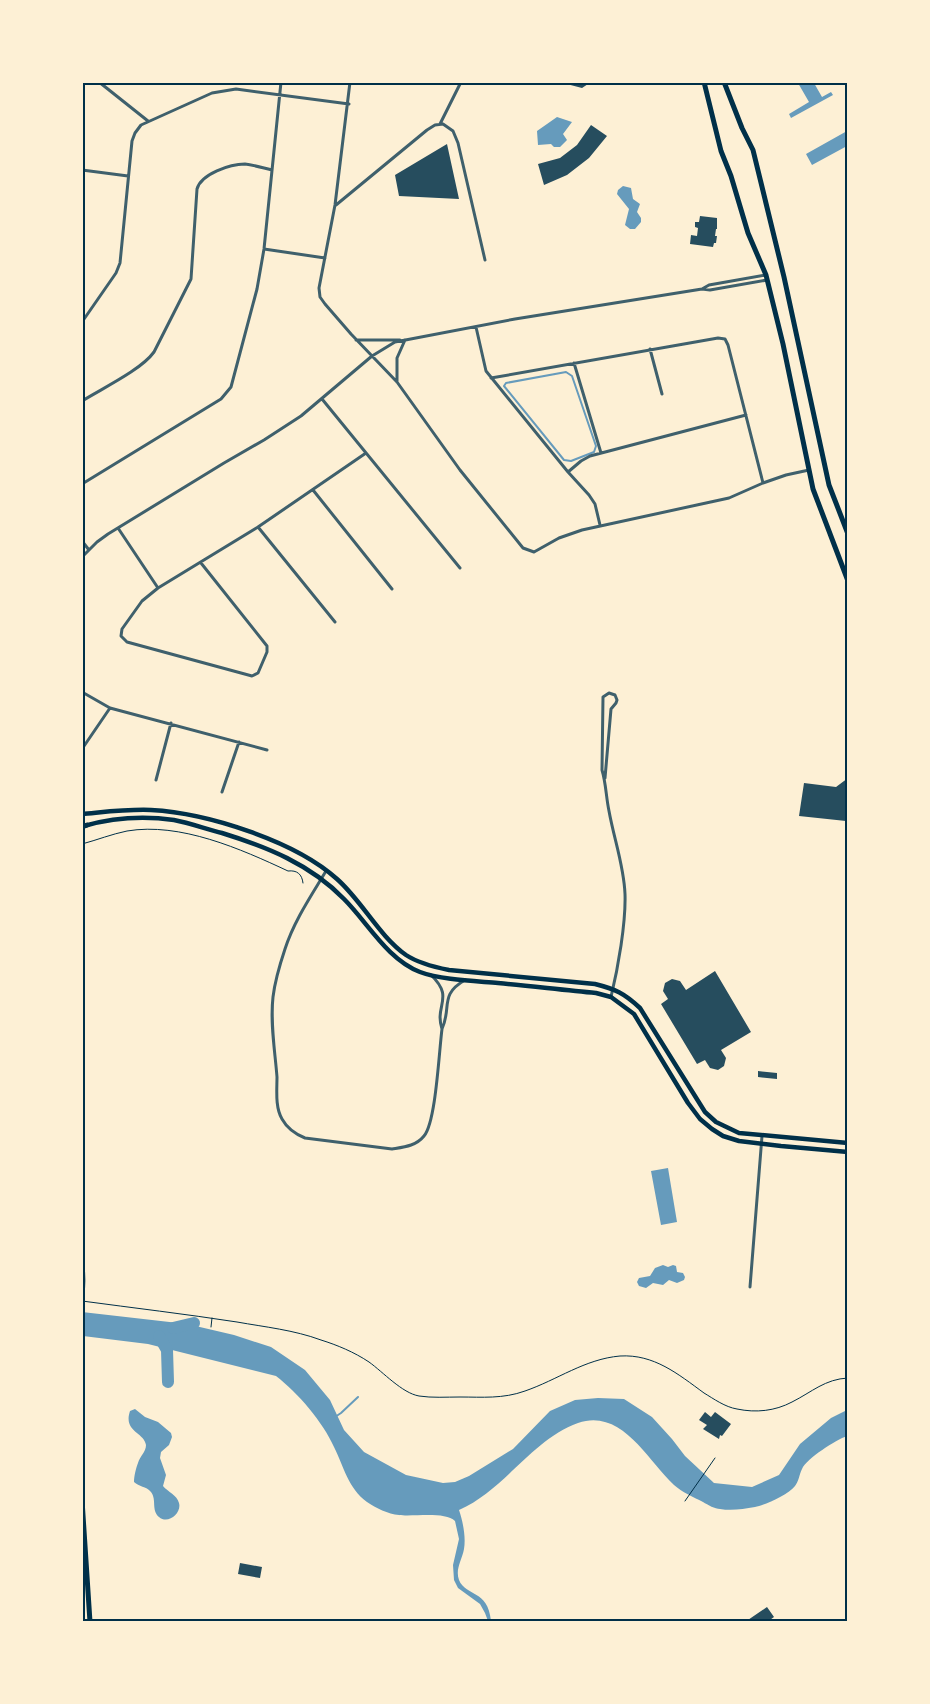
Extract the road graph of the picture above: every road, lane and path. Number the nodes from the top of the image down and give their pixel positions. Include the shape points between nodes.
1 (99, 82) edge
2 (282, 82) edge
3 (350, 82) edge
4 (461, 82) edge
5 (704, 82) edge
6 (724, 82) edge
7 (280, 96) junction
8 (348, 104) junction
9 (148, 121) junction
10 (440, 124) junction
11 (82, 170) edge
12 (272, 170) junction
13 (128, 176) junction
14 (336, 206) junction
15 (264, 250) junction
16 (325, 258) junction
17 (485, 260) dead end
18 (766, 277) junction
19 (82, 322) edge
20 (476, 327) junction
21 (405, 339) junction
22 (356, 340) junction
23 (650, 349) junction
24 (372, 356) junction
25 (574, 362) junction
26 (491, 378) junction
27 (397, 382) junction
28 (662, 394) dead end
29 (322, 399) junction
30 (82, 401) edge
31 (746, 415) junction
32 (366, 453) junction
33 (601, 453) junction
34 (808, 470) junction
35 (568, 472) junction
36 (762, 483) junction
37 (82, 484) edge
38 (313, 490) junction
39 (600, 525) junction
40 (118, 528) junction
41 (258, 528) junction
42 (848, 534) edge
43 (82, 541) edge
44 (88, 550) junction
45 (82, 557) edge
46 (200, 563) junction
47 (460, 568) dead end
48 (848, 581) edge
49 (158, 588) junction
50 (392, 589) dead end
51 (335, 622) dead end
52 (82, 692) edge
53 (110, 708) junction
54 (171, 723) junction
55 (239, 742) junction
56 (82, 749) edge
57 (267, 750) dead end
58 (604, 778) junction
59 (156, 780) dead end
60 (222, 792) dead end
61 (82, 814) edge
62 (84, 826) edge
63 (82, 844) edge
64 (326, 871) junction
65 (321, 880) junction
66 (303, 883) dead end
67 (430, 975) junction
68 (465, 980) junction
69 (613, 988) junction
70 (611, 997) junction
71 (442, 1030) junction
72 (762, 1136) junction
73 (848, 1143) edge
74 (762, 1144) junction
75 (848, 1152) edge
76 (82, 1246) edge
77 (84, 1286) edge
78 (750, 1287) dead end
79 (82, 1299) edge
80 (212, 1318) junction
81 (211, 1328) dead end
82 (848, 1378) edge
83 (715, 1458) dead end
84 (82, 1500) edge
85 (685, 1501) dead end
86 (90, 1622) edge

1 - 9 street
2 - 7 street
3 - 8 street
4 - 10 street
5 - 18 main road via 721,151
6 - 42 main road via 753,150 829,484
7 - 8 street
7 - 9 street via 225,90
7 - 12 street
8 - 14 street
9 - 13 street via 133,136
10 - 14 street via 427,130
10 - 17 street via 450,128 456,138
11 - 13 street
12 - 15 street
12 - 30 street via 247,164 236,165 202,181 198,189 191,279 154,352 138,366
13 - 19 street via 120,263
14 - 16 street
15 - 16 street
15 - 37 street via 233,384 227,394
16 - 22 street via 320,297
18 - 20 street via 710,290 702,288
18 - 34 main road
20 - 21 street
20 - 26 street via 486,371
21 - 22 street
21 - 24 street
21 - 27 street via 397,358
22 - 24 street
23 - 25 street
23 - 28 street
23 - 31 street via 725,339
24 - 27 street
24 - 29 street
25 - 26 street
25 - 33 street
26 - 35 street
27 - 39 street via 460,470 522,548 534,552 559,538
29 - 32 street
29 - 40 street via 264,440
31 - 33 street
31 - 36 street
32 - 38 street
32 - 47 street
33 - 35 street via 581,460
34 - 36 street
34 - 48 main road
35 - 39 street via 595,504
36 - 39 street via 729,498
38 - 41 street
38 - 50 street
40 - 44 street
40 - 49 street
41 - 46 street
41 - 51 street
43 - 44 street
44 - 45 street
46 - 49 street
46 - 49 street via 267,646 258,674 252,676 127,642 121,636 122,629 142,601
52 - 53 street
53 - 54 street
53 - 56 street
54 - 55 street
54 - 59 street
55 - 57 street
55 - 60 street
58 - 58 street via 603,697 609,693 617,700 611,710
58 - 69 street via 625,894
61 - 64 main road via 150,810 211,820 288,846
62 - 65 main road via 115,820 174,820 275,852
63 - 66 path via 127,831 182,833 233,847 288,871 298,872
64 - 65 street
64 - 69 main road via 338,879 406,954 430,966
65 - 67 main road via 344,898 400,961
65 - 71 street via 285,947 273,999 278,1104 281,1118 289,1129 305,1138 392,1149 416,1143 431,1123
67 - 68 main road
67 - 71 street via 439,983 443,993
68 - 70 main road
68 - 71 street via 449,994
69 - 70 street
69 - 72 main road via 640,1008 705,1112 726,1128
70 - 74 main road via 637,1019 700,1119 723,1136
72 - 73 main road
72 - 74 street
74 - 75 main road
74 - 78 street
76 - 77 path
77 - 79 path
79 - 80 path
80 - 81 path
80 - 82 path via 318,1339 357,1354 412,1394 428,1397 501,1397 590,1362 620,1356 651,1359 715,1400 735,1409 753,1411 781,1407 819,1385 836,1378
83 - 85 path
84 - 86 main road

